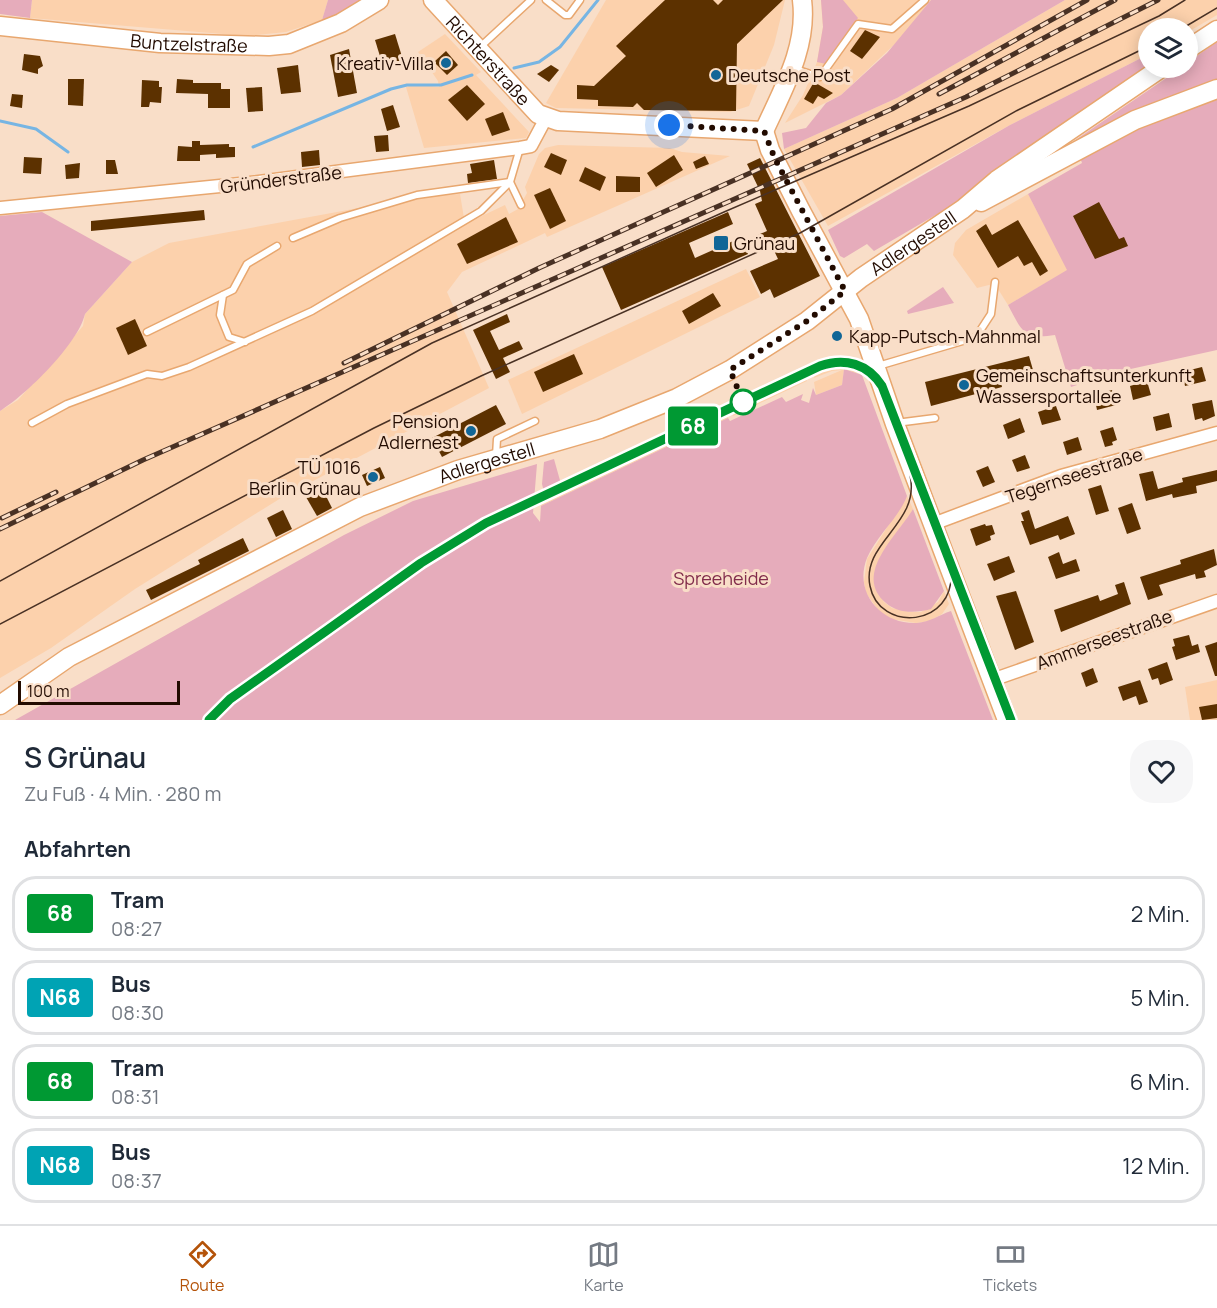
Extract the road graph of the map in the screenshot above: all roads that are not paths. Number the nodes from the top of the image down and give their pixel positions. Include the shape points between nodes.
1 (394, 0) edge
2 (417, 0) edge
3 (531, 0) edge
4 (546, 0) edge
5 (580, 0) edge
6 (802, 0) edge
7 (925, 0) edge
8 (375, 3) edge
9 (437, 5) edge
10 (0, 26) edge
11 (1217, 30) edge
12 (1198, 42) edge
13 (477, 49) junction
14 (792, 67) junction
15 (1146, 78) edge
16 (1217, 89) edge
17 (546, 118) junction
18 (764, 131) junction
19 (520, 148) junction
20 (510, 182) junction
21 (521, 205) dead end
22 (0, 208) edge
23 (963, 209) junction
24 (293, 238) dead end
25 (277, 246) dead end
26 (995, 282) dead end
27 (845, 291) junction
28 (223, 295) junction
29 (147, 332) dead end
30 (245, 342) junction
31 (877, 366) junction
32 (935, 418) dead end
33 (535, 421) dead end
34 (32, 423) dead end
35 (895, 424) junction
36 (1217, 433) edge
37 (496, 459) junction
38 (933, 524) junction
39 (1217, 601) edge
40 (992, 680) junction
41 (0, 705) edge
42 (1007, 720) edge

1 - 8 main road, Buntzelstraße
2 - 9 main road
3 - 13 lane
4 - 5 lane via 569,15
6 - 14 main road via 803,30
7 - 14 lane via 892,29 858,24 820,77
8 - 10 main road, Buntzelstraße via 341,23 289,44 269,46 160,43
9 - 13 main road, Richterstraße
11 - 12 main road
13 - 17 main road, Richterstraße
14 - 18 main road
15 - 23 main road, Adlergestell via 997,180
16 - 23 main road, Adlergestell via 1135,120
17 - 18 main road, Richterstraße
17 - 19 street via 531,146
18 - 27 main road
19 - 20 lane
19 - 22 street, Gründerstraße via 250,183
20 - 21 lane
20 - 24 lane via 417,195 340,218
20 - 30 lane via 481,211 312,311
23 - 27 main road, Adlergestell
25 - 28 lane via 247,264 233,290
26 - 31 lane via 991,314 976,337
27 - 31 main road
27 - 37 main road, Adlergestell via 777,342 677,398 600,429
28 - 29 lane
28 - 30 lane via 220,315 229,337
30 - 34 lane via 189,367 162,376 147,374 67,404
31 - 35 main road
32 - 35 lane
33 - 37 lane via 497,439
35 - 38 main road
36 - 38 street, Tegernseestraße via 1061,476
37 - 41 main road, Adlergestell via 426,488 360,507 69,657
38 - 40 main road
39 - 40 street, Ammerseestraße
40 - 42 main road

